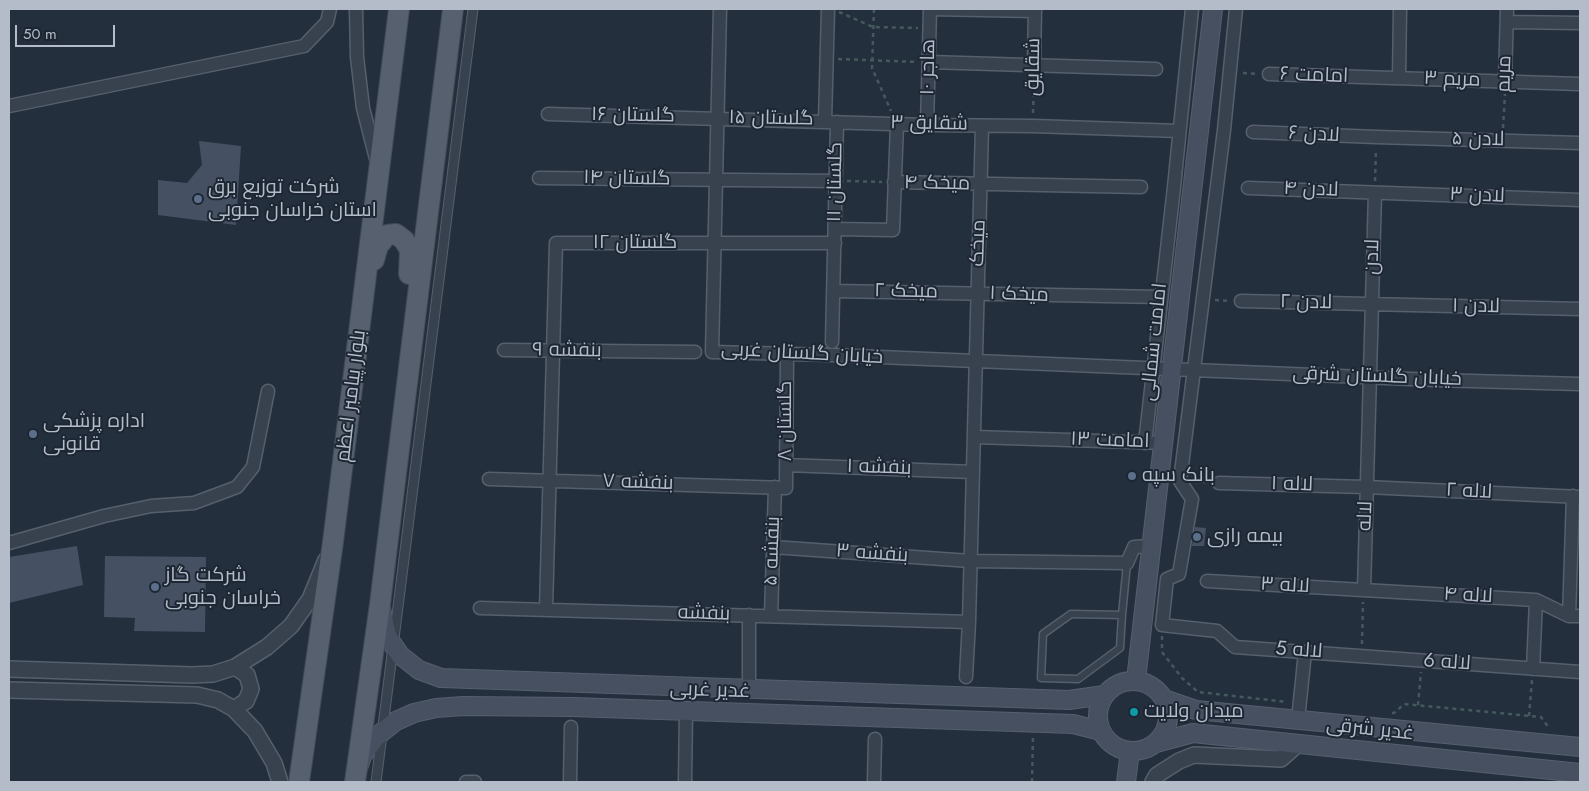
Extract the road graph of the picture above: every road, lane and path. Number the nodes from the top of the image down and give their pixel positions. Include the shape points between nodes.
1 (330, 9) edge
2 (356, 9) edge
3 (400, 9) edge
4 (453, 9) edge
5 (473, 9) edge
6 (720, 9) edge
7 (830, 9) edge
8 (874, 9) edge
9 (930, 9) edge
10 (1192, 9) edge
11 (1213, 9) edge
12 (1236, 9) edge
13 (1400, 9) edge
14 (1507, 9) edge
15 (1035, 10) edge
16 (1507, 22) junction
17 (1580, 23) edge
18 (873, 27) junction
19 (930, 28) junction
20 (827, 59) junction
21 (872, 62) junction
22 (930, 62) junction
23 (1034, 64) junction
24 (1156, 69) dead end
25 (1230, 73) junction
26 (1269, 74) joint
27 (1399, 78) junction
28 (1505, 81) junction
29 (1580, 84) edge
30 (9, 106) edge
31 (548, 114) dead end
32 (717, 118) junction
33 (831, 121) junction
34 (897, 124) junction
35 (927, 125) junction
36 (982, 126) junction
37 (1033, 126) junction
38 (1179, 132) junction
39 (1253, 132) dead end
40 (1376, 138) junction
41 (1503, 140) junction
42 (1580, 143) edge
43 (380, 172) junction
44 (539, 178) dead end
45 (716, 180) junction
46 (836, 181) junction
47 (894, 182) junction
48 (981, 185) junction
49 (1141, 187) dead end
50 (1248, 188) dead end
51 (1374, 193) junction
52 (1580, 200) edge
53 (835, 229) junction
54 (715, 243) junction
55 (835, 243) junction
56 (834, 291) junction
57 (978, 294) junction
58 (364, 296) junction
59 (1161, 297) junction
60 (1202, 300) junction
61 (1241, 301) joint
62 (1371, 304) junction
63 (1580, 309) edge
64 (832, 342) dead end
65 (504, 350) dead end
66 (553, 351) junction
67 (695, 352) dead end
68 (787, 354) junction
69 (976, 361) junction
70 (1154, 368) junction
71 (1173, 369) junction
72 (1193, 370) junction
73 (407, 376) junction
74 (1369, 377) junction
75 (1580, 384) edge
76 (268, 391) dead end
77 (974, 438) junction
78 (1144, 443) junction
79 (1164, 443) junction
80 (786, 464) junction
81 (973, 472) junction
82 (489, 479) dead end
83 (1160, 480) junction
84 (550, 481) junction
85 (1180, 481) junction
86 (1219, 483) joint
87 (781, 487) junction
88 (1366, 487) junction
89 (1576, 497) edge
90 (333, 542) junction
91 (9, 543) edge
92 (1151, 546) junction
93 (773, 547) junction
94 (970, 561) junction
95 (1127, 563) junction
96 (1207, 582) dead end
97 (1364, 590) junction
98 (1536, 600) junction
99 (380, 604) junction
100 (480, 608) dead end
101 (546, 609) junction
102 (1122, 614) junction
103 (749, 615) junction
104 (770, 616) junction
105 (1575, 616) edge
106 (969, 622) junction
107 (1162, 625) junction
108 (393, 644) junction
109 (1305, 652) junction
110 (1362, 656) junction
111 (1422, 661) junction
112 (235, 667) junction
113 (9, 669) edge
114 (1533, 669) junction
115 (1580, 672) edge
116 (966, 677) dead end
117 (462, 680) junction
118 (1136, 680) junction
119 (749, 689) junction
120 (9, 690) edge
121 (1104, 695) junction
122 (1164, 699) junction
123 (1418, 705) junction
124 (463, 706) junction
125 (234, 709) junction
126 (686, 712) junction
127 (1299, 712) junction
128 (1384, 712) dead end
129 (1529, 716) junction
130 (1034, 723) junction
131 (571, 727) dead end
132 (1556, 729) dead end
133 (1101, 731) junction
134 (382, 733) junction
135 (875, 739) dead end
136 (1156, 743) junction
137 (1299, 744) junction
138 (1580, 747) edge
139 (1130, 751) junction
140 (1580, 773) edge
141 (280, 782) edge
142 (299, 782) edge
143 (355, 782) edge
144 (376, 782) edge
145 (466, 782) edge
146 (475, 782) edge
147 (570, 782) edge
148 (684, 782) edge
149 (874, 782) edge
150 (1032, 782) edge
151 (1126, 782) edge
152 (1153, 782) edge

1 - 30 street via 326,22 304,46
2 - 43 street via 363,108
3 - 43 main road, بلوار پیامبر اعظم
4 - 73 main road
5 - 108 street
6 - 32 street, خیابان گلستان غربی
7 - 18 path
7 - 20 street, گلستان ۱۱
8 - 18 path
9 - 15 street
9 - 19 street, هاجر ۱۰
10 - 38 street
11 - 71 main road, امامت شمالی
12 - 25 street
13 - 27 street
14 - 16 street, مریم
15 - 23 street, شقایق
16 - 17 street
16 - 28 street, مریم
18 - 19 path
18 - 21 path
19 - 22 street, هاجر ۱۰
20 - 21 path
20 - 33 street, گلستان ۱۱
21 - 22 path
21 - 34 path
22 - 23 street
22 - 35 street, هاجر ۱۰
23 - 24 street
23 - 37 path, شقایق
25 - 26 path, امامت ۶
25 - 60 street
26 - 27 street, امامت ۶
27 - 28 street, مریم ۳
28 - 29 street, مریم ۳
28 - 41 path, مریم
31 - 32 street, گلستان ۱۶
32 - 33 street, گلستان ۱۵
32 - 45 street, خیابان گلستان غربی
33 - 34 street, شقایق ۳
33 - 46 street, گلستان ۱۱
34 - 35 street, شقایق ۳
34 - 47 street
35 - 36 street, شقایق ۳
36 - 37 street, شقایق ۳
36 - 48 street, میخک
37 - 38 street, شقایق ۳
38 - 59 street
39 - 40 street, لادن ۶
40 - 41 street, لادن ۵
40 - 51 path
41 - 42 street, لادن ۵
43 - 58 main road, بلوار پیامبر اعظم
44 - 45 street, گلستان ۱۴
45 - 46 street, گلستان ۱۴
45 - 54 street, خیابان گلستان غربی
46 - 47 path
46 - 53 street, گلستان ۱۱
47 - 48 street, میخک ۴
47 - 53 street via 893,230
48 - 49 street, میخک ۴
48 - 57 street, میخک
50 - 51 street, لادن ۴
51 - 52 street, لادن ۳
51 - 62 street, لادن
53 - 55 street, گلستان ۱۱
54 - 55 street, گلستان ۱۱
54 - 66 street, گلستان ۱۲ via 556,243
54 - 68 street, خیابان گلستان غربی via 712,352
55 - 56 street, گلستان ۱۱
56 - 57 street, میخک ۲
56 - 64 street, گلستان ۱۱
57 - 59 street, میخک ۱
57 - 69 street, میخک
58 - 73 main road via 378,246 387,235 396,234 410,250
58 - 90 main road, بلوار پیامبر اعظم
59 - 70 street
60 - 61 path
60 - 72 street
61 - 62 street, لادن ۲
62 - 63 street, لادن ۱
62 - 74 street, لادن
65 - 66 street, بنفشه ۹
66 - 67 street, بنفشه ۹
66 - 84 street
68 - 69 street, خیابان گلستان غربی
68 - 80 street, گلستان ۸
69 - 70 street, خیابان گلستان غربی
69 - 77 street
70 - 71 street, خیابان گلستان غربی
70 - 78 street
71 - 72 street, خیابان گلستان شرقی
71 - 79 main road, امامت شمالی
72 - 74 street, خیابان گلستان شرقی
72 - 85 street
73 - 99 main road
74 - 75 street, خیابان گلستان شرقی
74 - 88 street, لاله
76 - 91 street via 254,466 237,487 194,503 151,506 104,516
77 - 78 street, امامت ۱۳
77 - 81 street
78 - 79 street, امامت ۱۳
79 - 83 main road, امامت شمالی
80 - 81 street, بنفشه ۱
80 - 87 street, گلستان ۸
81 - 94 street
82 - 84 street, بنفشه ۷
83 - 85 street
83 - 92 main road, امامت شمالی
84 - 87 street, بنفشه ۷
84 - 101 street
85 - 86 path
85 - 107 street via 1192,499 1179,574 1167,580
86 - 88 street, لاله ۱
87 - 93 street, بنفشه ۵
88 - 89 street, لاله ۲
88 - 97 street, لاله
89 - 105 street
90 - 112 street via 310,598 291,626 268,647
90 - 142 main road, بلوار پیامبر اعظم
92 - 95 street via 1134,547
92 - 118 main road, امامت شمالی
93 - 94 street, بنفشه ۳
93 - 104 street, بنفشه ۵
94 - 95 street, بنفشه ۳
94 - 106 street
95 - 102 lane
96 - 97 street, لاله ۳
97 - 98 street, لاله ۴
97 - 110 path
98 - 105 street, لاله ۴
98 - 114 street
99 - 108 main road, غدیر غربی via 387,636
99 - 143 main road
100 - 101 street, بنفشه
101 - 103 street, بنفشه
102 - 102 lane via 1071,614 1043,634 1041,678 1078,679 1120,648
103 - 104 street, بنفشه
103 - 119 street
104 - 106 street, بنفشه
106 - 116 street
107 - 109 street, لاله 5 via 1216,631 1235,647
107 - 127 path via 1162,652 1182,678 1198,692
108 - 117 main road, غدیر غربی via 400,655 419,670 441,678
108 - 134 street
109 - 110 street, لاله 5
109 - 127 street
110 - 111 street, لاله 6
111 - 114 street, لاله 6
111 - 123 path
112 - 113 street via 213,674 192,675
112 - 125 street via 246,675 251,688 246,701
114 - 115 street, لاله 6
114 - 129 path
117 - 119 main road, غدیر غربی
117 - 124 main road via 455,684 452,693 455,702
118 - 121 main road via 1118,683
118 - 122 main road via 1154,686
119 - 121 main road, غدیر غربی via 1069,700
120 - 125 street via 197,695 218,700
121 - 133 main road via 1098,712
122 - 127 main road, غدیر شرقی via 1196,710
122 - 136 main road via 1169,719 1167,728
123 - 128 path via 1404,704 1394,713
123 - 129 path
124 - 126 main road, غدیر غربی
124 - 134 main road, غدیر غربی via 414,713 396,721
125 - 141 street via 255,731 274,762
126 - 130 main road, غدیر غربی
126 - 148 street
127 - 138 main road, غدیر شرقی
129 - 132 path via 1541,717 1548,728
130 - 133 main road, غدیر غربی via 1073,724
130 - 150 path
131 - 147 street
133 - 139 main road via 1112,745
134 - 143 main road, غدیر غربی via 362,756
134 - 144 street
135 - 149 street
136 - 137 main road, غدیر شرقی via 1193,734
136 - 139 main road
137 - 140 main road, غدیر شرقی
137 - 152 street via 1281,759 1194,754 1157,775
139 - 151 main road
145 - 146 street

